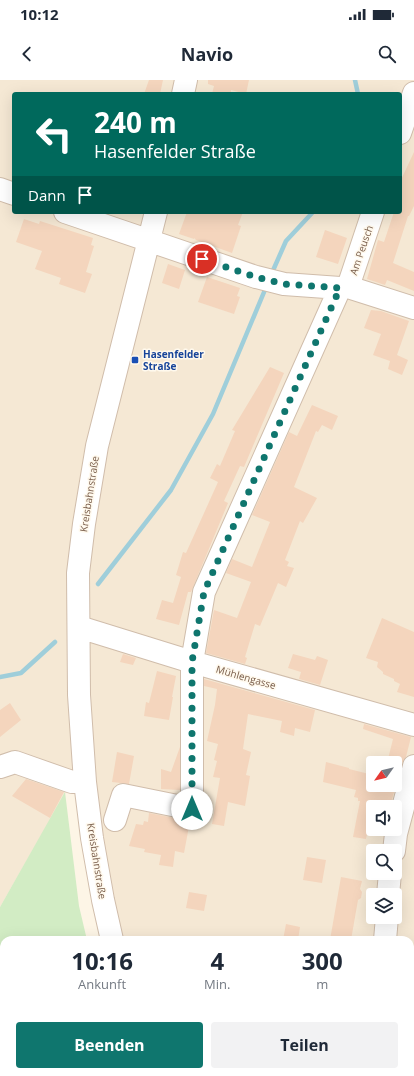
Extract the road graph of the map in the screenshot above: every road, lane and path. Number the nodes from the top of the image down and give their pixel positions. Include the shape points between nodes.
1 (186, 80) edge
2 (183, 92) edge
3 (414, 93) edge
4 (402, 127) edge
5 (0, 189) edge
6 (12, 193) edge
7 (71, 214) edge
8 (156, 214) edge
9 (372, 214) edge
10 (149, 241) junction
11 (344, 288) junction
12 (414, 308) edge
13 (79, 627) junction
14 (192, 662) junction
15 (414, 724) edge
16 (414, 766) edge
17 (0, 767) edge
18 (85, 782) junction
19 (116, 820) dead end
20 (395, 844) edge
21 (386, 924) edge
22 (111, 936) edge
23 (385, 936) edge

1 - 2 street
3 - 4 street
5 - 6 street
7 - 10 street
8 - 10 street, Kreisbahnstraße
9 - 11 street, Am Peusch
10 - 11 street via 284,284
10 - 13 street, Kreisbahnstraße via 97,446 78,573
11 - 12 street
11 - 14 street, Am Peusch via 204,592
13 - 14 street, Mühlengasse
13 - 18 street, Kreisbahnstraße via 79,695
14 - 15 street, Mühlengasse
14 - 19 street, Am Peusch via 192,809 122,795
16 - 20 street
17 - 18 street via 15,762 72,782
18 - 22 street, Kreisbahnstraße via 92,838
21 - 23 street

